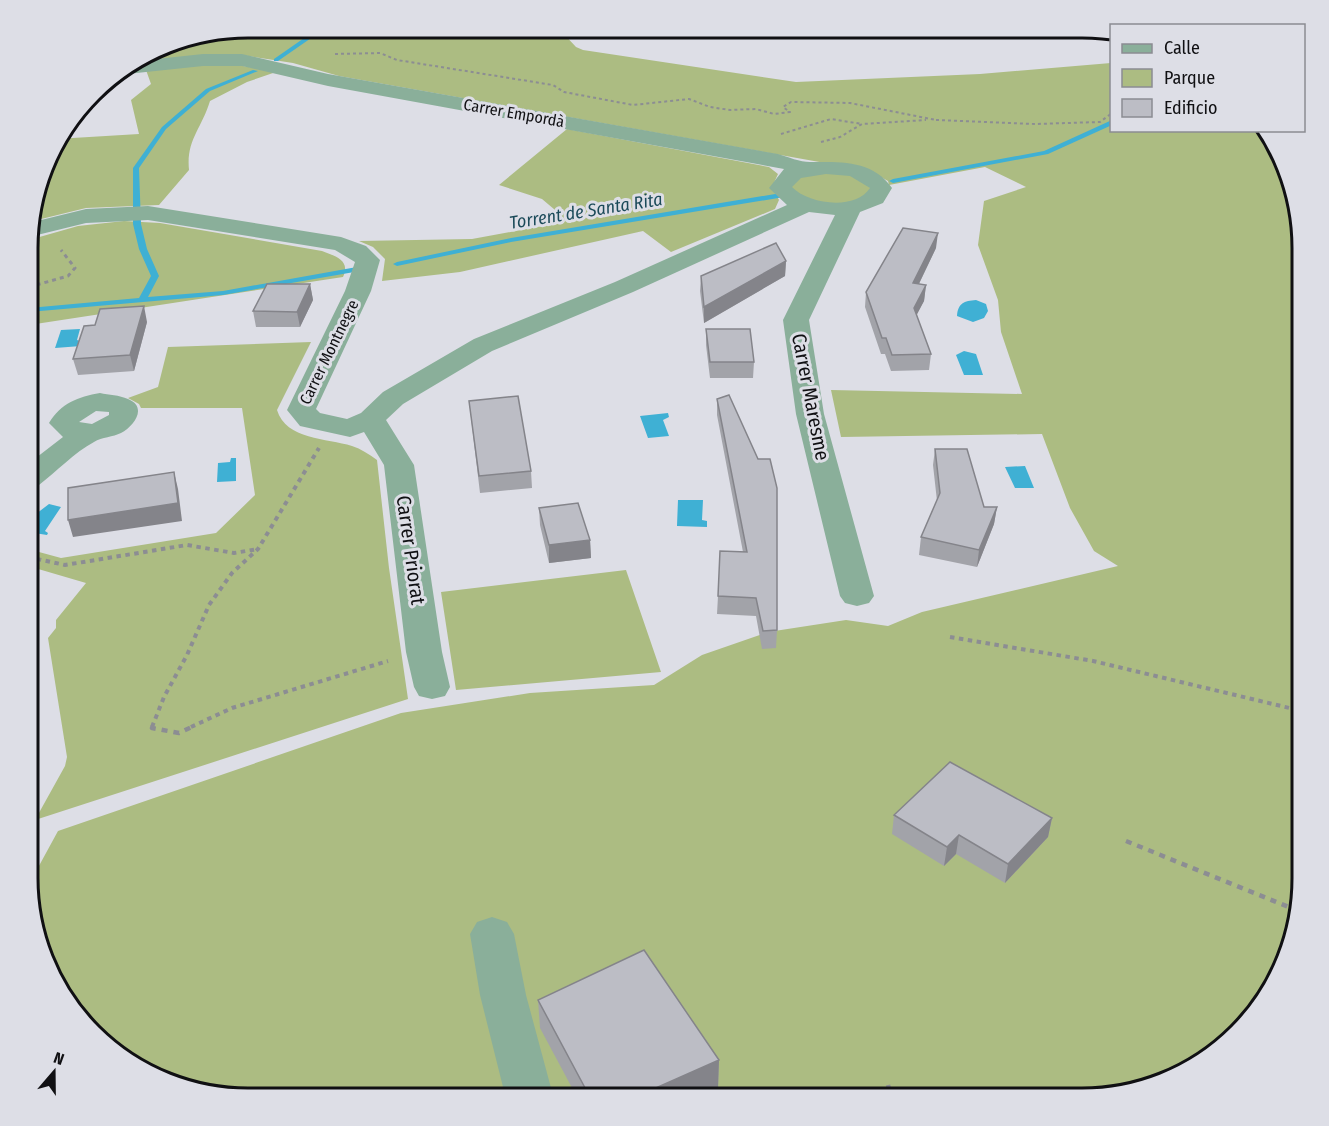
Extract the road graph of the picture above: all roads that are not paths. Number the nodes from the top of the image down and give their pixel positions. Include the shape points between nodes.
1 (142, 67) edge
2 (809, 168) junction
3 (805, 205) junction
4 (851, 207) junction
5 (38, 228) edge
6 (371, 419) junction
7 (87, 433) dead end
8 (38, 471) edge
9 (857, 596) dead end
10 (432, 687) dead end
11 (492, 934) dead end
12 (527, 1088) edge

1 - 2 street, Carrer Empordà via 220,59 262,63 328,80
2 - 3 street via 783,179 780,188
2 - 4 street, Carrer Empordà via 847,169 876,180 881,188 879,195
3 - 4 street
3 - 6 street, Carrer Montnegre via 624,287 483,345 393,398
4 - 9 street, Carrer Maresme via 796,320 810,414
5 - 6 street, Carrer Montnegre via 86,216 148,213 282,233 341,244 357,251 368,260 358,291 301,410 310,420 350,428
6 - 10 street, Carrer Priorat via 399,465
7 - 8 street
11 - 12 street

